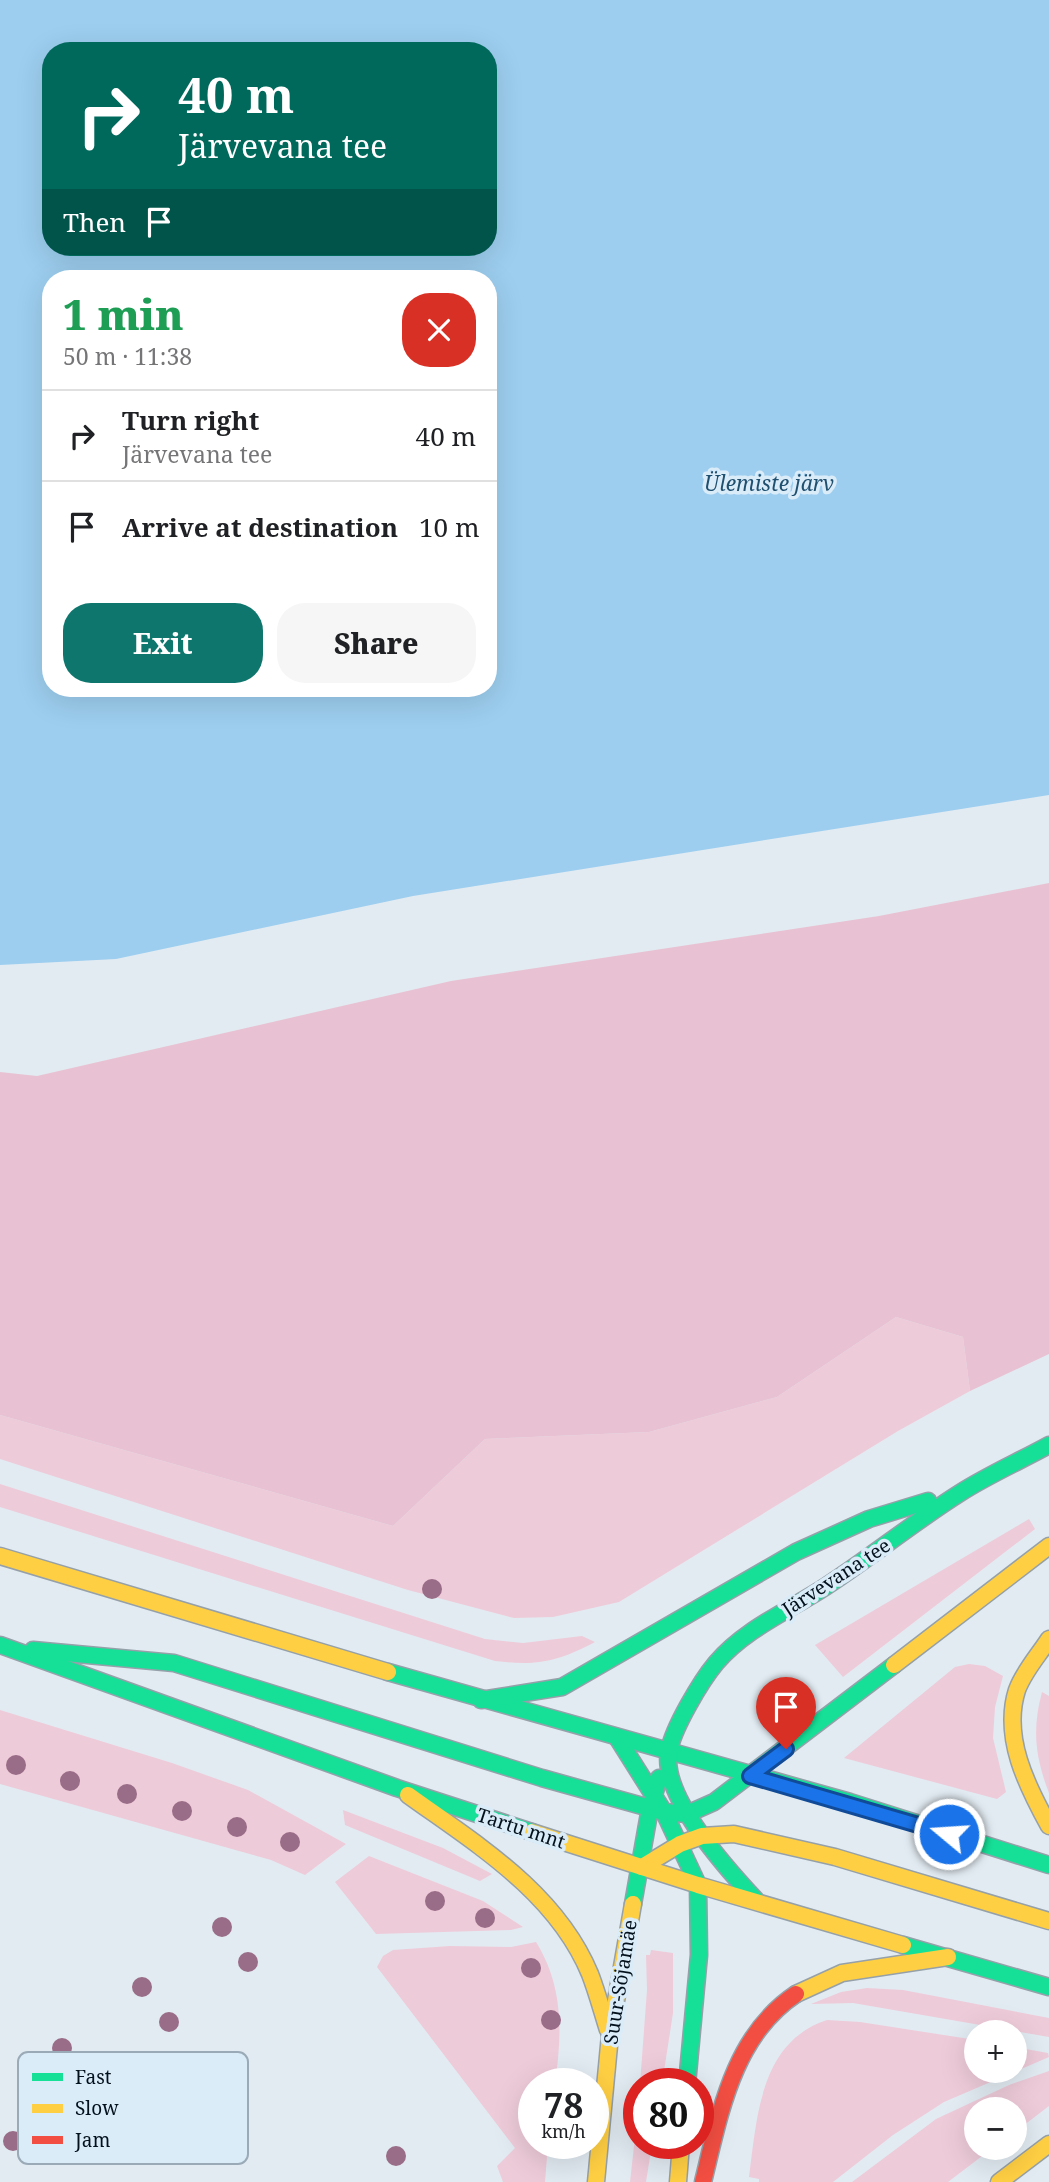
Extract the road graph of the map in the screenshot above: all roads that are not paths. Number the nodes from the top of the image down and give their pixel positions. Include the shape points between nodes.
1 (1049, 1445) edge
2 (961, 1492) junction
3 (1049, 1546) edge
4 (0, 1556) edge
5 (1049, 1639) edge
6 (6, 1647) edge
7 (481, 1700) junction
8 (618, 1739) junction
9 (668, 1753) junction
10 (750, 1776) junction
11 (397, 1787) junction
12 (656, 1805) junction
13 (687, 1814) junction
14 (1049, 1826) edge
15 (702, 1836) junction
16 (680, 1844) junction
17 (1049, 1865) edge
18 (642, 1867) junction
19 (698, 1885) junction
20 (755, 1899) junction
21 (1049, 1921) edge
22 (948, 1957) junction
23 (1049, 1986) edge
24 (610, 2035) junction
25 (688, 2068) edge
26 (1045, 2147) edge
27 (680, 2159) edge
28 (596, 2182) edge
29 (678, 2182) edge
30 (703, 2182) edge
31 (999, 2182) edge

1 - 2 main road, Järvevana tee
2 - 7 main road via 869,1519 796,1552 562,1687
2 - 9 main road, Järvevana tee via 825,1587 750,1632 716,1663
3 - 10 main road
4 - 7 main road
5 - 14 main road via 1025,1673 1014,1710 1012,1738 1025,1781
6 - 11 main road, Tartu mnt
6 - 12 main road via 174,1663 542,1778
7 - 8 main road
8 - 9 main road
8 - 12 main road
9 - 10 main road
9 - 12 main road, Järvevana tee
9 - 13 main road via 675,1791
10 - 13 main road via 714,1802
10 - 17 main road
11 - 18 main road, Tartu mnt
11 - 24 main road via 509,1867 562,1926 589,1972
12 - 13 main road
12 - 16 main road
12 - 18 main road, Suur-Sõjamäe
13 - 15 main road
15 - 16 main road
15 - 20 main road
15 - 21 main road via 734,1834 835,1857
16 - 18 main road
16 - 19 main road
18 - 19 main road, Tartu mnt
18 - 24 main road, Suur-Sõjamäe
19 - 20 main road, Tartu mnt
19 - 25 main road via 699,1955
20 - 22 main road, Tartu mnt
22 - 23 main road, Tartu mnt
22 - 30 main road via 842,1973 780,2001 735,2066
24 - 28 main road, Suur-Sõjamäe
26 - 31 main road
27 - 29 main road

